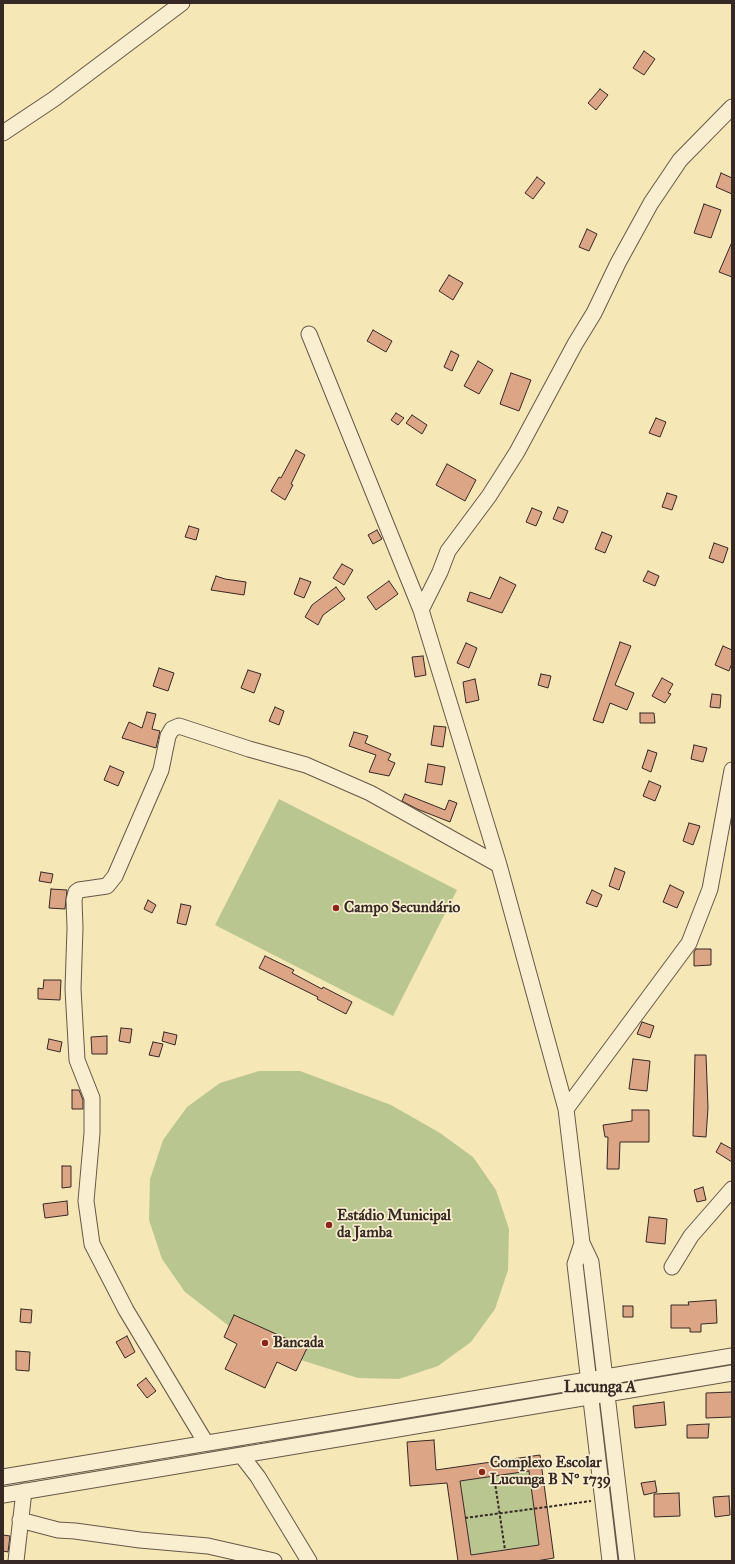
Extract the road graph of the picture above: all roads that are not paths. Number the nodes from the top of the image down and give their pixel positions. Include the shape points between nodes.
1 (182, 3) edge
2 (732, 106) edge
3 (3, 133) edge
4 (309, 334) dead end
5 (421, 610) junction
6 (732, 770) edge
7 (499, 865) junction
8 (566, 1109) junction
9 (732, 1189) edge
10 (582, 1243) junction
11 (672, 1267) dead end
12 (732, 1356) edge
13 (732, 1373) edge
14 (605, 1376) junction
15 (588, 1379) junction
16 (607, 1394) junction
17 (591, 1396) junction
18 (206, 1443) junction
19 (241, 1455) junction
20 (3, 1477) edge
21 (24, 1492) junction
22 (3, 1495) edge
23 (20, 1520) junction
24 (247, 1558) edge
25 (16, 1561) edge
26 (274, 1561) edge
27 (309, 1561) edge
28 (610, 1561) edge
29 (627, 1561) edge

1 - 3 street via 54,99
2 - 5 street via 680,160 651,204 517,452 489,496 448,551
4 - 5 street
5 - 7 street
6 - 8 street via 710,889 690,943
7 - 8 street
7 - 18 street via 370,793 306,765 179,726 172,729 168,736 161,770 115,876 107,886 76,892 73,989 77,1060 92,1098 92,1133 86,1201 92,1244 126,1310
8 - 10 street
9 - 11 street via 690,1236
10 - 14 street via 591,1262
10 - 15 street via 575,1264
12 - 14 street
13 - 16 street
14 - 15 street
14 - 16 street
15 - 17 street
15 - 18 street
16 - 17 street
16 - 29 street
17 - 19 street
17 - 28 street
18 - 20 street
19 - 21 street
19 - 27 street via 258,1477
21 - 22 street
21 - 23 street
23 - 24 street via 58,1530 208,1546
23 - 25 street
24 - 26 street

